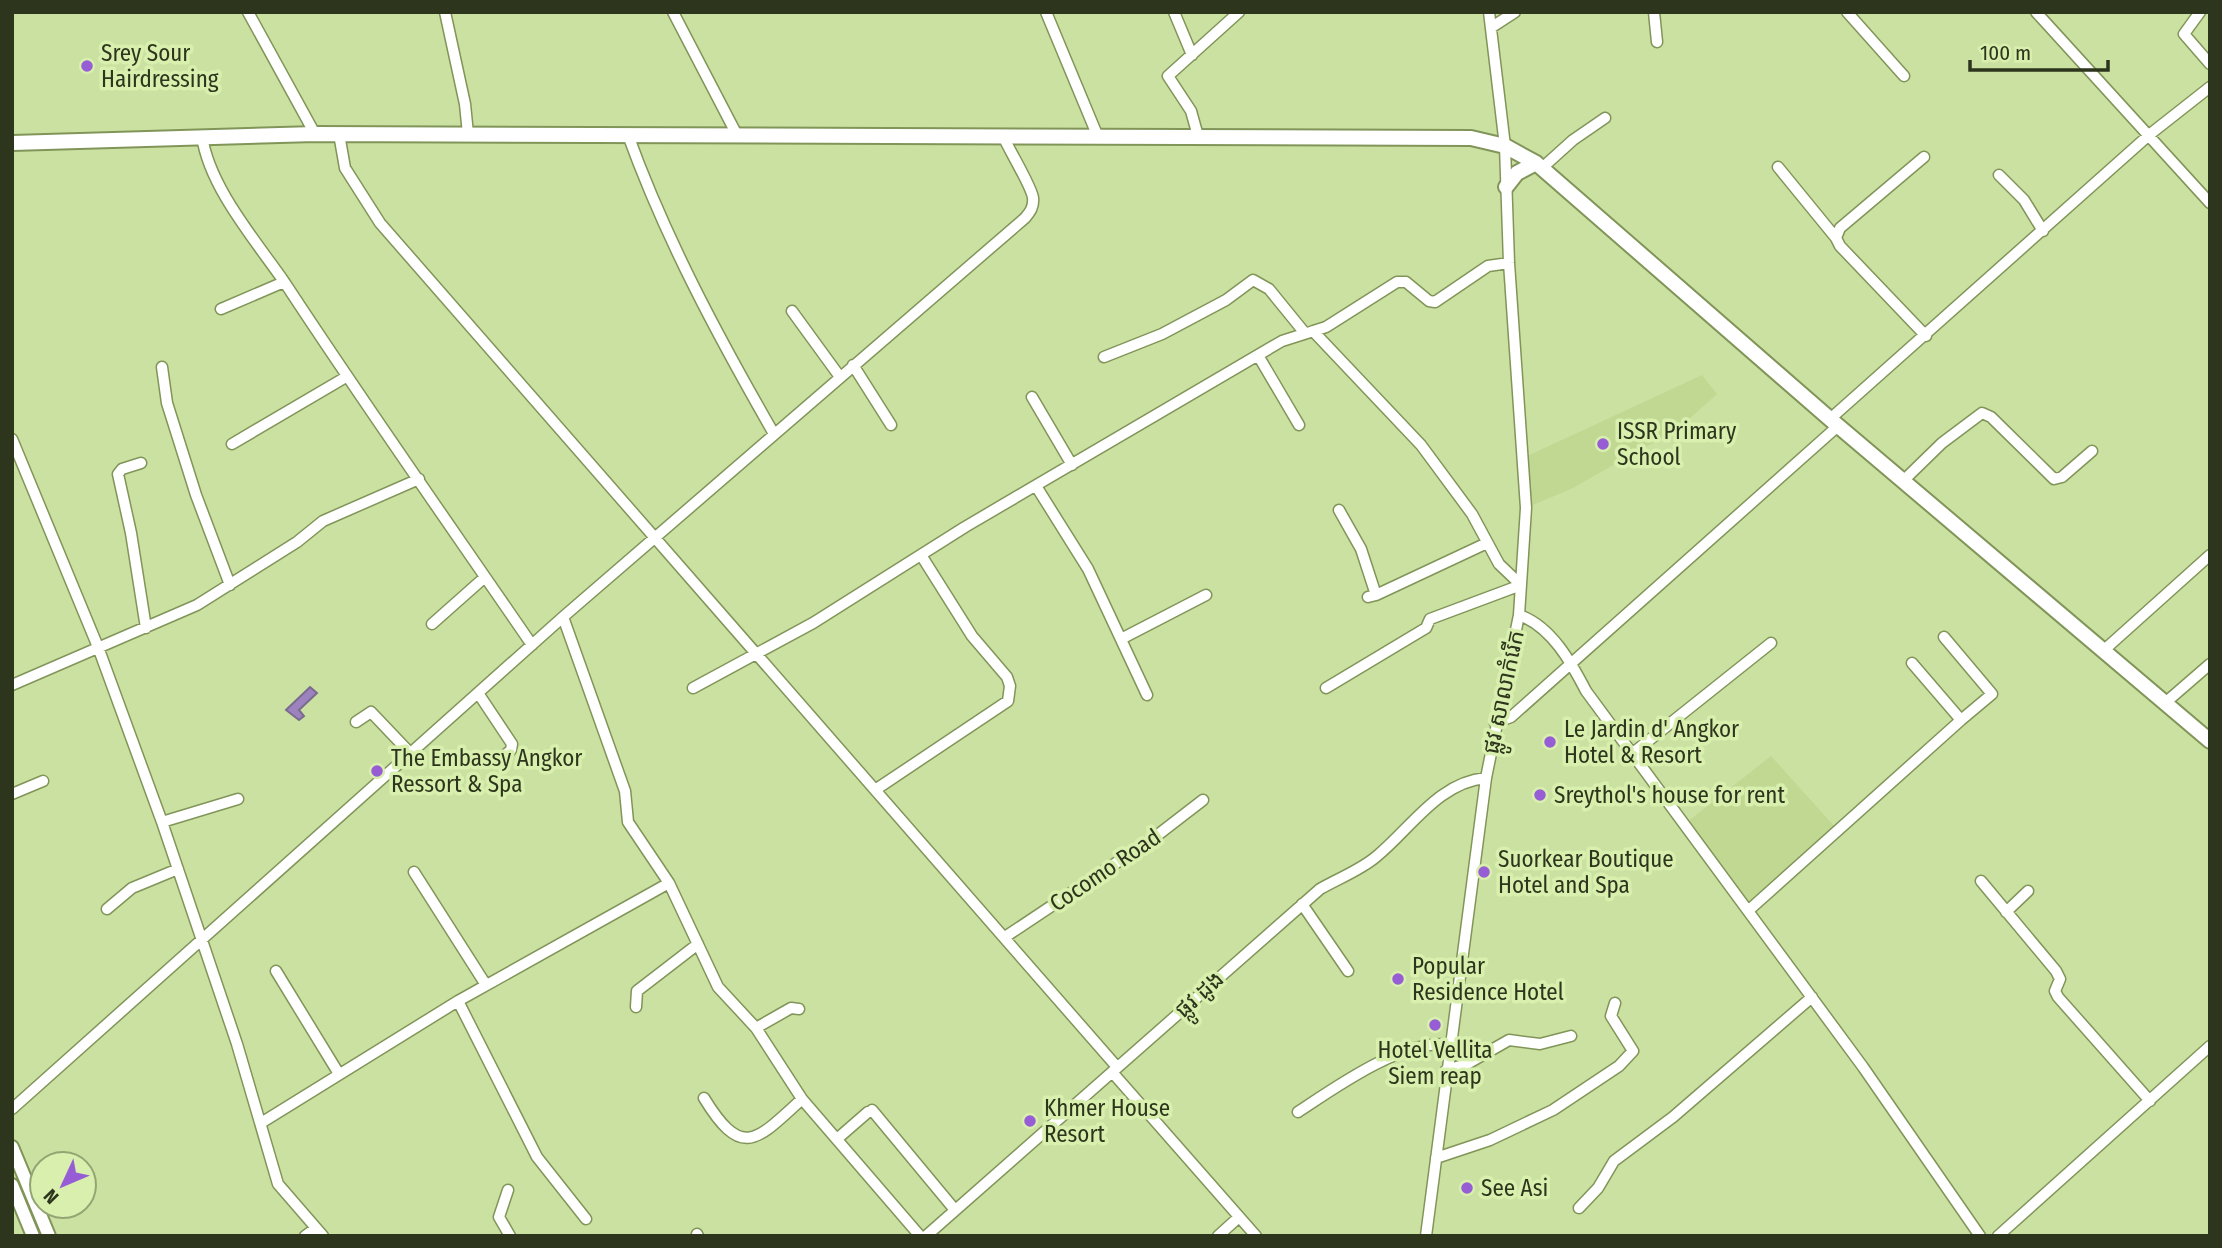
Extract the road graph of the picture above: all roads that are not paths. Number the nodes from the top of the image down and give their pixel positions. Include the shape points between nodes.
1 (248, 12) edge
2 (445, 12) edge
3 (673, 12) edge
4 (1045, 12) edge
5 (1174, 12) edge
6 (1238, 12) edge
7 (1489, 12) edge
8 (1515, 12) edge
9 (1654, 12) edge
10 (1847, 12) edge
11 (2036, 12) edge
12 (2200, 12) edge
13 (1492, 27) junction
14 (1657, 42) dead end
15 (1192, 55) junction
16 (2210, 64) edge
17 (1904, 76) dead end
18 (2210, 87) edge
19 (1605, 118) dead end
20 (316, 134) junction
21 (339, 134) junction
22 (468, 134) junction
23 (628, 135) junction
24 (737, 135) junction
25 (2149, 135) junction
26 (202, 136) junction
27 (1003, 136) junction
28 (1198, 136) junction
29 (1098, 137) junction
30 (12, 143) edge
31 (1506, 146) junction
32 (1924, 157) dead end
33 (1539, 165) junction
34 (1779, 167) dead end
35 (1999, 175) dead end
36 (1506, 187) junction
37 (2210, 203) edge
38 (2043, 231) junction
39 (1836, 237) junction
40 (1509, 262) junction
41 (284, 282) junction
42 (221, 309) dead end
43 (792, 310) dead end
44 (1309, 332) junction
45 (1926, 335) junction
46 (1104, 357) dead end
47 (1259, 357) junction
48 (853, 365) junction
49 (162, 367) dead end
50 (840, 376) junction
51 (346, 377) junction
52 (1032, 397) dead end
53 (1834, 423) junction
54 (891, 425) dead end
55 (1299, 425) dead end
56 (774, 435) junction
57 (12, 439) edge
58 (232, 444) dead end
59 (2092, 451) dead end
60 (141, 463) dead end
61 (1072, 464) junction
62 (419, 479) junction
63 (1903, 481) junction
64 (1036, 486) junction
65 (1339, 510) dead end
66 (654, 538) junction
67 (1487, 544) junction
68 (921, 555) junction
69 (2210, 555) edge
70 (485, 577) junction
71 (230, 585) junction
72 (1521, 585) junction
73 (1206, 595) dead end
74 (1519, 615) junction
75 (563, 617) junction
76 (432, 624) dead end
77 (146, 628) junction
78 (1944, 637) dead end
79 (1121, 639) junction
80 (1770, 643) dead end
81 (532, 645) junction
82 (98, 648) junction
83 (2103, 651) junction
84 (757, 656) junction
85 (1912, 663) dead end
86 (1572, 664) junction
87 (2210, 664) edge
88 (12, 685) edge
89 (693, 688) dead end
90 (1326, 688) dead end
91 (478, 693) junction
92 (1147, 695) dead end
93 (2165, 704) junction
94 (1961, 720) junction
95 (356, 722) dead end
96 (1495, 723) junction
97 (2210, 741) edge
98 (1633, 753) junction
99 (411, 754) junction
100 (500, 759) dead end
101 (1482, 778) junction
102 (43, 781) dead end
103 (874, 790) junction
104 (12, 794) edge
105 (238, 799) dead end
106 (1203, 800) dead end
107 (162, 822) junction
108 (178, 869) junction
109 (414, 872) dead end
110 (1981, 881) dead end
111 (669, 883) junction
112 (2028, 891) dead end
113 (1302, 904) junction
114 (107, 909) dead end
115 (1749, 910) junction
116 (2006, 912) junction
117 (1005, 937) junction
118 (204, 940) junction
119 (698, 944) junction
120 (276, 971) dead end
121 (1348, 971) dead end
122 (486, 985) junction
123 (1812, 997) junction
124 (458, 1001) junction
125 (1615, 1003) dead end
126 (636, 1007) dead end
127 (799, 1009) dead end
128 (756, 1028) junction
129 (1571, 1036) dead end
130 (1450, 1045) junction
131 (2210, 1046) edge
132 (1114, 1070) junction
133 (1446, 1070) junction
134 (340, 1074) junction
135 (704, 1098) dead end
136 (802, 1099) junction
137 (2150, 1101) junction
138 (12, 1109) edge
139 (1298, 1112) dead end
140 (261, 1123) junction
141 (837, 1139) junction
142 (12, 1147) edge
143 (1436, 1158) junction
144 (12, 1185) edge
145 (508, 1190) dead end
146 (1579, 1208) dead end
147 (955, 1210) junction
148 (1239, 1217) junction
149 (586, 1219) dead end
150 (319, 1232) edge
151 (33, 1236) edge
152 (49, 1236) edge
153 (305, 1236) edge
154 (510, 1236) edge
155 (920, 1236) edge
156 (926, 1236) edge
157 (1218, 1236) edge
158 (1256, 1236) edge
159 (1426, 1236) edge
160 (1980, 1236) edge
161 (1998, 1236) edge

1 - 20 street
2 - 22 street
3 - 24 street
4 - 29 street
5 - 15 street
6 - 15 street
7 - 13 street, ផ្លូវ សាលាកំរើក
8 - 13 street
9 - 14 street
10 - 17 street
11 - 25 street
12 - 16 street via 2184,34
13 - 31 street, ផ្លូវ សាលាកំរើក
15 - 28 street via 1168,76 1193,114
18 - 25 street
19 - 33 street
20 - 21 highway
20 - 26 highway
21 - 22 highway
21 - 66 street via 345,168 380,223
22 - 23 highway
23 - 24 highway
23 - 56 street via 645,182 717,335
24 - 27 highway
25 - 37 street
25 - 38 street
26 - 30 highway
26 - 41 street via 208,165
27 - 29 highway
27 - 48 street via 1032,193 1033,208
28 - 29 highway
28 - 31 highway via 1471,138
31 - 33 highway
31 - 36 street, ផ្លូវ សាលាកំរើក
32 - 39 street via 1840,228
33 - 36 highway via 1517,173
33 - 53 highway
34 - 39 street
35 - 38 street via 2024,200
36 - 40 street, ផ្លូវ សាលាកំរើក
38 - 45 street
39 - 45 street
40 - 44 street via 1488,265 1435,302 1406,282 1397,282
40 - 72 street, ផ្លូវ សាលាកំរើក via 1526,508
41 - 42 street
41 - 51 street
43 - 50 street
44 - 46 street via 1269,289 1253,280 1227,300 1163,334
44 - 47 street via 1282,341
44 - 67 street via 1421,445 1472,514
45 - 53 street
47 - 55 street
47 - 61 street
48 - 50 street
48 - 54 street
49 - 71 street via 167,402 196,495
50 - 56 street
51 - 58 street
51 - 62 street
52 - 61 street
53 - 63 highway
53 - 86 street
56 - 66 street
57 - 82 street
59 - 63 street via 2054,479 1982,413
60 - 77 street via 118,474
61 - 64 street
62 - 70 street
62 - 71 street via 323,521
63 - 83 highway
64 - 68 street
64 - 79 street via 1088,569
65 - 67 street via 1361,549 1372,596
66 - 75 street
66 - 84 street
67 - 72 street via 1499,564
68 - 84 street
68 - 103 street via 972,636 1007,677 1008,701
69 - 83 street
70 - 76 street
70 - 81 street
71 - 77 street
72 - 74 street, ផ្លូវ សាលាកំរើក
72 - 90 street via 1430,619 1426,628
73 - 79 street
74 - 86 street via 1536,621
74 - 96 street, ផ្លូវ សាលាកំរើក
75 - 81 street
75 - 111 street via 625,791 628,821
77 - 82 street
78 - 94 street via 1992,694
79 - 92 street
80 - 98 street
81 - 91 street
82 - 88 street
82 - 107 street
83 - 93 highway
84 - 89 street
84 - 103 street
85 - 94 street
86 - 96 street via 1511,718
86 - 98 street via 1586,691
87 - 93 street
91 - 99 street
91 - 100 street via 512,744
93 - 97 highway
94 - 115 street
95 - 99 street via 372,712
96 - 101 street, ផ្លូវ សាលាកំរើក
98 - 115 street
99 - 118 street
101 - 113 street, ផ្លូវ ដូង via 1466,780 1423,811 1376,858
101 - 130 street, ផ្លូវ សាលាកំរើក
102 - 104 street
103 - 117 street
105 - 107 street
106 - 117 street, Cocomo Road
107 - 108 street
108 - 114 street via 132,888
108 - 118 street
109 - 122 street
110 - 116 street
111 - 119 street
111 - 122 street
112 - 116 street
113 - 121 street
113 - 132 street, ផ្លូវ ដូង
115 - 123 street
116 - 137 street via 2056,971 2058,997
117 - 132 street
118 - 138 street
118 - 140 street
119 - 126 street via 637,991
119 - 128 street via 718,987
120 - 134 street
122 - 124 street
123 - 146 street via 1673,1117 1614,1161
123 - 160 street
124 - 134 street
124 - 149 street via 537,1157
125 - 143 street via 1611,1016 1633,1051 1619,1066 1528,1124
127 - 128 street via 791,1008
128 - 136 street
129 - 133 street via 1540,1044 1508,1041
130 - 133 street, ផ្លូវ សាលាកំរើក
130 - 139 street via 1428,1044 1402,1053
131 - 137 street
132 - 147 street, ផ្លូវ ដូង
132 - 148 street
133 - 143 street, ផ្លូវ សាលាកំរើក
134 - 140 street
135 - 136 street via 721,1126 732,1136 743,1138 753,1138 771,1127
136 - 141 street
137 - 161 street
140 - 150 street via 280,1189
141 - 147 street via 870,1111
141 - 155 street
142 - 152 main road
143 - 159 street, ផ្លូវ សាលាកំរើក
144 - 151 main road
145 - 154 street via 499,1217
147 - 156 street, ផ្លូវ ដូង
148 - 157 street
148 - 158 street
150 - 153 street

